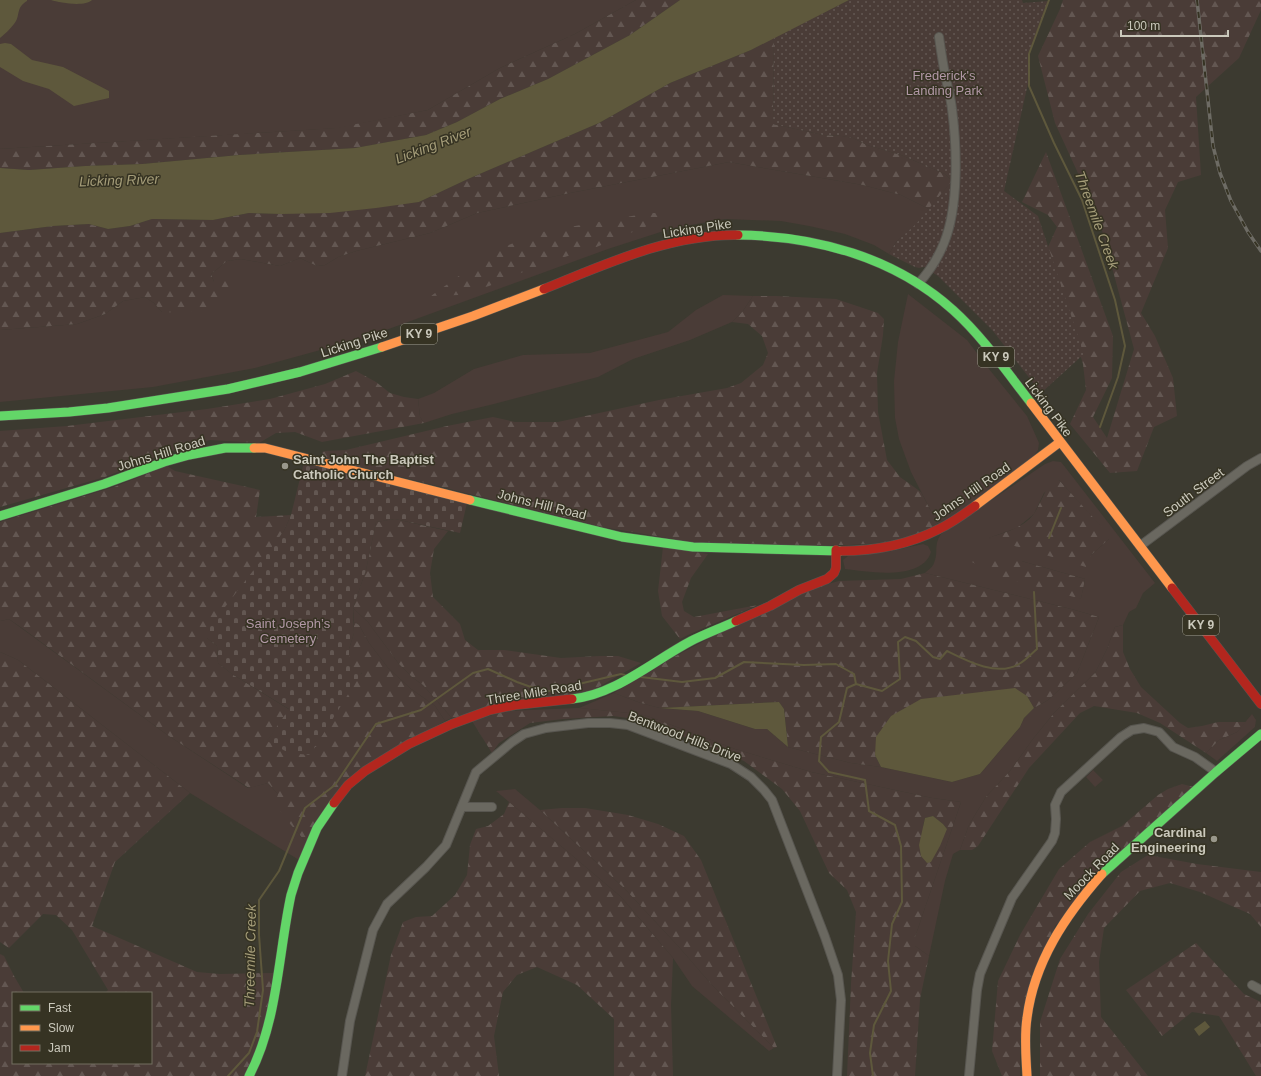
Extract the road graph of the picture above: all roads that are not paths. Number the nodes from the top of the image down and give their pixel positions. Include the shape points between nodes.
1 (939, 37) dead end
2 (918, 284) junction
3 (0, 416) edge
4 (1060, 442) junction
5 (1261, 458) edge
6 (0, 516) edge
7 (1140, 546) junction
8 (836, 550) junction
9 (1261, 704) edge
10 (1261, 734) edge
11 (1216, 772) junction
12 (492, 807) dead end
13 (462, 808) junction
14 (1252, 985) dead end
15 (1261, 990) edge
16 (249, 1076) edge
17 (342, 1076) edge
18 (837, 1076) edge
19 (969, 1076) edge
20 (1027, 1076) edge

1 - 2 street via 956,146 954,193 944,242 932,267
2 - 3 main road, Licking Pike / KY 9 via 854,253 812,241 761,234 716,236 654,248 523,297 316,368 244,386 110,407
2 - 4 main road, Licking Pike / KY 9 via 948,306 991,351
4 - 7 main road, Licking Pike / KY 9
4 - 8 main road, Johns Hill Road via 986,499 940,529 890,547 856,551
5 - 7 street, South Street
6 - 8 main road, Johns Hill Road via 178,458 225,448 265,448 622,537 693,547
7 - 9 main road, Licking Pike / KY 9
8 - 16 main road, Three Mile Road via 836,568 828,579 691,641 596,694 574,700 490,710 432,732 365,771 348,785 317,828 298,873 286,918 267,1033
10 - 11 main road, Moock Road
11 - 19 street via 1196,757 1173,746 1158,732 1144,728 1132,730 1121,737 1061,792 1055,805 1055,833 1052,841 1012,898 980,974
11 - 20 main road, Moock Road via 1103,873 1063,921 1042,962 1030,1002 1025,1034
12 - 13 street
13 - 17 street, Bentwood Hills Drive via 446,846 386,904 373,930 350,1021
13 - 18 street, Bentwood Hills Drive via 476,772 512,742 524,734 546,728 588,723 628,725 731,764 751,777 772,800 838,975 841,1000
14 - 15 street

